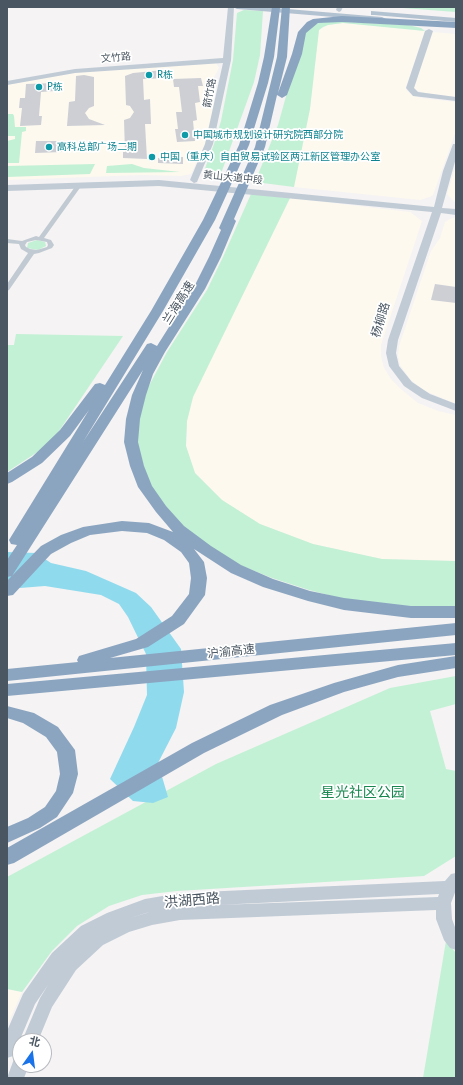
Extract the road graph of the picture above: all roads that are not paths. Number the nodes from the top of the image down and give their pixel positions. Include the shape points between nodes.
1 (231, 7) edge
2 (237, 7) edge
3 (266, 7) edge
4 (276, 7) edge
5 (294, 8) edge
6 (339, 9) edge
7 (456, 20) edge
8 (407, 24) junction
9 (456, 25) edge
10 (442, 26) junction
11 (429, 31) junction
12 (270, 57) junction
13 (227, 60) junction
14 (7, 83) edge
15 (456, 99) edge
16 (456, 146) edge
17 (260, 147) junction
18 (194, 180) junction
19 (444, 181) junction
20 (7, 182) edge
21 (211, 184) junction
22 (79, 185) junction
23 (7, 188) edge
24 (417, 206) junction
25 (456, 206) edge
26 (438, 208) junction
27 (456, 212) edge
28 (230, 221) junction
29 (41, 238) junction
30 (7, 241) edge
31 (23, 243) junction
32 (32, 252) junction
33 (7, 289) edge
34 (157, 311) junction
35 (456, 408) edge
36 (456, 412) edge
37 (67, 468) junction
38 (7, 479) edge
39 (7, 554) edge
40 (7, 572) edge
41 (7, 591) edge
42 (456, 612) edge
43 (456, 629) edge
44 (456, 649) edge
45 (456, 662) edge
46 (113, 665) junction
47 (7, 675) edge
48 (7, 690) edge
49 (7, 712) edge
50 (7, 835) edge
51 (7, 857) edge
52 (452, 883) edge
53 (443, 903) junction
54 (456, 942) edge
55 (33, 1033) edge
56 (7, 1050) edge

1 - 13 street, 箭竹路
2 - 5 main road
3 - 12 highway
4 - 12 highway, 兰海高速
5 - 6 main road
5 - 9 main road
5 - 17 highway, 兰海高速
6 - 7 main road
8 - 10 highway
8 - 11 highway via 422,26
8 - 17 highway via 342,19 310,24 302,32 273,125
9 - 10 highway
10 - 11 highway
11 - 15 street via 410,88 416,94
12 - 34 highway, 兰海高速 via 244,145 209,220
13 - 14 street, 文竹路 via 75,71
13 - 18 street, 箭竹路 via 209,144
16 - 19 street
17 - 28 highway, 兰海高速
18 - 20 street, 黄山大道中段 via 130,177
18 - 21 street, 黄山大道中段
19 - 24 street via 433,200
19 - 26 street, 杨柳路
21 - 22 street, 黄山大道中段
21 - 24 street, 黄山大道中段
22 - 23 street, 黄山大道中段
22 - 29 street
24 - 26 street, 黄山大道中段
24 - 36 street, 杨柳路 via 425,215 427,222 388,339 387,360 397,378 412,392
25 - 26 street, 黄山大道中段
26 - 27 street, 黄山大道中段
26 - 35 street, 杨柳路 via 393,340 391,353 394,366 408,384 426,396
28 - 37 highway, 兰海高速 via 189,288
28 - 42 highway via 199,289 159,352 139,395 131,442 145,487 179,529 236,569 268,583 344,604 411,612
29 - 31 street via 32,238
29 - 32 street via 49,240 51,245 42,251
30 - 31 street
31 - 32 street via 25,250
32 - 33 street
34 - 37 highway
34 - 38 highway via 65,433 37,460
37 - 39 highway
37 - 40 highway, 兰海高速
41 - 46 highway via 46,550 66,538 88,530 122,526 149,528 169,536 186,548 196,562 199,578 197,595 178,620
43 - 46 highway, 沪渝高速
44 - 46 highway, 沪渝高速 via 197,672
45 - 51 highway via 398,671 340,687 276,710 198,748
46 - 47 highway, 沪渝高速
46 - 48 highway, 沪渝高速
49 - 50 highway via 28,718 52,732 66,750 69,774 64,793 51,812
52 - 53 street
52 - 56 street, 洪湖西路 via 180,900 145,906 113,918 87,931 58,958 29,999
53 - 54 street via 444,919 450,935
53 - 55 street, 洪湖西路 via 180,913 145,920 97,940 70,965 46,1003

